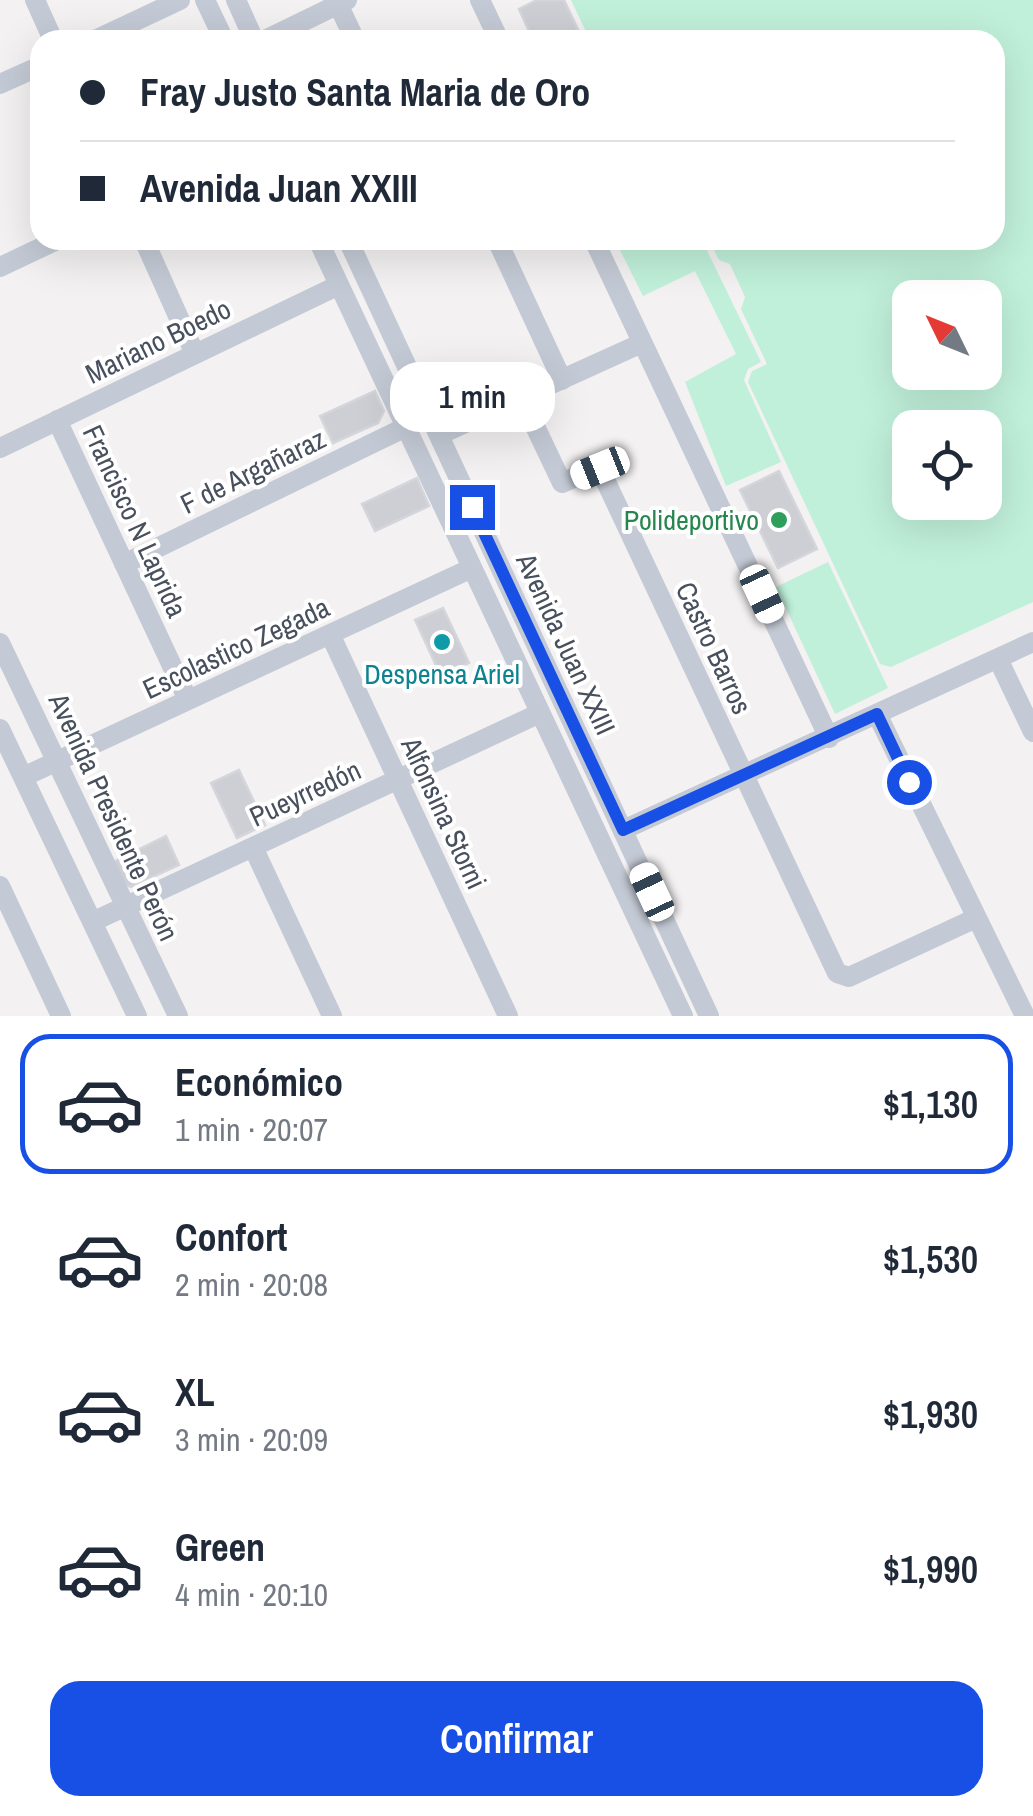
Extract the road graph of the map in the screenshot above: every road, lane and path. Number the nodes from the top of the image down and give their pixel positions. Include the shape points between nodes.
1 (35, 0) edge
2 (180, 0) edge
3 (205, 0) edge
4 (236, 0) edge
5 (480, 0) edge
6 (343, 2) edge
7 (48, 30) edge
8 (116, 30) edge
9 (219, 30) edge
10 (250, 30) edge
11 (286, 30) edge
12 (351, 30) edge
13 (494, 30) edge
14 (30, 70) edge
15 (0, 84) edge
16 (36, 250) edge
17 (149, 250) edge
18 (323, 250) edge
19 (353, 250) edge
20 (503, 250) edge
21 (599, 250) edge
22 (0, 267) edge
23 (339, 284) junction
24 (642, 343) junction
25 (196, 354) junction
26 (562, 380) junction
27 (522, 399) junction
28 (57, 420) junction
29 (406, 427) junction
30 (439, 436) junction
31 (0, 448) edge
32 (124, 564) junction
33 (472, 568) junction
34 (330, 634) junction
35 (0, 642) edge
36 (1033, 642) edge
37 (998, 658) junction
38 (188, 700) junction
39 (540, 713) junction
40 (877, 714) junction
41 (0, 729) edge
42 (1033, 732) edge
43 (829, 738) junction
44 (56, 762) junction
45 (23, 777) junction
46 (744, 777) junction
47 (398, 780) junction
48 (623, 830) junction
49 (252, 847) junction
50 (0, 886) edge
51 (126, 906) junction
52 (974, 920) junction
53 (92, 922) junction
54 (8, 926) edge
55 (61, 1016) edge
56 (138, 1016) edge
57 (178, 1016) edge
58 (332, 1016) edge
59 (508, 1016) edge
60 (683, 1016) edge
61 (709, 1016) edge
62 (1025, 1016) edge

1 - 7 street
2 - 8 street
3 - 9 street
4 - 10 street
5 - 13 street
6 - 11 street
6 - 12 street
14 - 15 street
16 - 22 street
17 - 25 street
18 - 23 street, Avenida Juan XXIII
19 - 30 street, Avenida Juan XXIII
20 - 26 street
21 - 24 street
23 - 25 street, Mariano Boedo
23 - 29 street, Avenida Juan XXIII
24 - 26 street
24 - 43 street
25 - 28 street, Mariano Boedo
26 - 27 street
27 - 30 street
27 - 46 street, Castro Barros via 562,483 600,468
28 - 31 street, Mariano Boedo
28 - 32 street, Francisco N Laprida
29 - 32 street, F de Argañaraz
29 - 33 street, Avenida Juan XXIII
30 - 48 street, Avenida Juan XXIII
32 - 38 street, Francisco N Laprida
33 - 34 street, Escolastico Zegada
33 - 39 street, Avenida Juan XXIII
34 - 38 street, Escolastico Zegada
34 - 47 street, Alfonsina Storni
35 - 44 street, Avenida Presidente Perón
36 - 37 street
37 - 40 street
37 - 42 street
38 - 44 street, Escolastico Zegada
39 - 47 street, Pueyrredón
39 - 60 street, Avenida Juan XXIII
40 - 43 street
40 - 52 street
41 - 45 street
43 - 46 street
44 - 45 street, Escolastico Zegada
44 - 51 street, Avenida Presidente Perón
45 - 53 street
46 - 48 street
46 - 52 street, Castro Barros via 838,973 850,977
47 - 49 street, Pueyrredón
47 - 59 street, Alfonsina Storni
48 - 61 street, Avenida Juan XXIII
49 - 51 street, Pueyrredón
49 - 58 street
50 - 54 street
51 - 53 street, Pueyrredón
51 - 57 street, Avenida Presidente Perón
52 - 62 street
53 - 56 street
54 - 55 street

